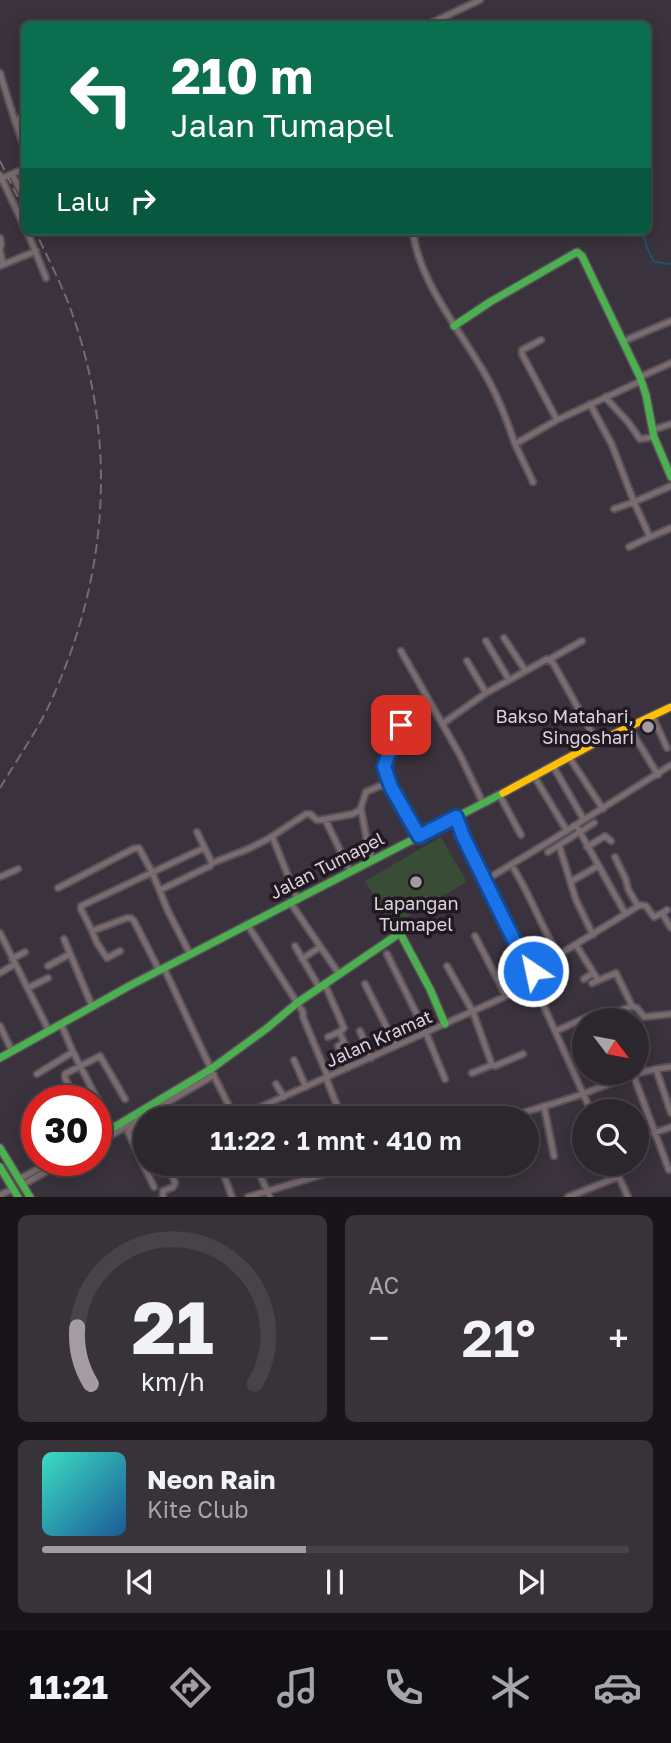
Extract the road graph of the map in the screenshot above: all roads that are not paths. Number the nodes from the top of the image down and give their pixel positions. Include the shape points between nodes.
1 (480, 0) edge
2 (435, 21) edge
3 (0, 73) edge
4 (21, 118) edge
5 (15, 123) junction
6 (21, 138) edge
7 (21, 170) edge
8 (12, 174) junction
9 (0, 178) edge
10 (21, 191) edge
11 (21, 219) edge
12 (29, 235) edge
13 (413, 235) edge
14 (0, 238) edge
15 (0, 250) edge
16 (36, 251) junction
17 (2, 265) edge
18 (46, 278) dead end
19 (671, 321) edge
20 (454, 326) junction
21 (541, 340) dead end
22 (624, 341) junction
23 (671, 363) edge
24 (641, 379) junction
25 (605, 397) junction
26 (590, 404) junction
27 (557, 420) junction
28 (671, 424) edge
29 (654, 433) junction
30 (515, 443) junction
31 (671, 477) edge
32 (533, 482) dead end
33 (671, 486) edge
34 (634, 502) junction
35 (614, 509) dead end
36 (671, 528) edge
37 (650, 537) junction
38 (629, 547) dead end
39 (504, 638) dead end
40 (486, 641) dead end
41 (582, 641) dead end
42 (401, 651) dead end
43 (550, 659) junction
44 (467, 661) dead end
45 (525, 670) junction
46 (509, 680) junction
47 (486, 693) junction
48 (431, 704) junction
49 (671, 707) edge
50 (652, 715) junction
51 (442, 724) junction
52 (629, 727) junction
53 (597, 742) junction
54 (667, 748) dead end
55 (569, 757) junction
56 (671, 765) edge
57 (553, 766) junction
58 (658, 775) junction
59 (534, 776) junction
60 (391, 787) junction
61 (499, 794) junction
62 (482, 803) junction
63 (361, 809) junction
64 (603, 809) junction
65 (456, 817) junction
66 (325, 819) junction
67 (584, 820) junction
68 (594, 823) dead end
69 (578, 828) junction
70 (567, 831) junction
71 (197, 832) dead end
72 (521, 835) dead end
73 (272, 836) junction
74 (419, 836) junction
75 (611, 841) dead end
76 (559, 845) junction
77 (587, 846) junction
78 (204, 848) junction
79 (548, 852) dead end
80 (615, 858) dead end
81 (373, 860) junction
82 (212, 863) junction
83 (598, 866) junction
84 (18, 869) dead end
85 (514, 869) dead end
86 (351, 871) junction
87 (152, 872) junction
88 (0, 877) edge
89 (570, 882) junction
90 (485, 884) junction
91 (58, 888) dead end
92 (160, 890) junction
93 (294, 900) junction
94 (638, 905) junction
95 (625, 913) junction
96 (247, 924) junction
97 (671, 928) edge
98 (92, 931) junction
99 (0, 933) edge
100 (593, 935) junction
101 (475, 936) dead end
102 (64, 939) dead end
103 (295, 946) dead end
104 (576, 946) junction
105 (320, 947) junction
106 (25, 951) dead end
107 (120, 951) dead end
108 (70, 954) junction
109 (190, 954) junction
110 (387, 954) dead end
111 (559, 956) junction
112 (302, 959) junction
113 (13, 962) junction
114 (48, 966) dead end
115 (447, 966) dead end
116 (161, 969) junction
117 (0, 972) edge
118 (530, 973) junction
119 (593, 973) junction
120 (338, 974) junction
121 (48, 978) dead end
122 (584, 979) dead end
123 (365, 984) dead end
124 (534, 984) junction
125 (323, 986) junction
126 (28, 988) junction
127 (506, 996) junction
128 (92, 1006) junction
129 (629, 1007) joint
130 (300, 1008) junction
131 (473, 1012) junction
132 (671, 1014) edge
133 (61, 1024) junction
134 (445, 1024) junction
135 (572, 1024) edge
136 (0, 1026) edge
137 (49, 1031) junction
138 (360, 1031) dead end
139 (555, 1031) junction
140 (339, 1032) junction
141 (426, 1033) junction
142 (328, 1037) dead end
143 (396, 1046) junction
144 (12, 1051) junction
145 (73, 1052) junction
146 (523, 1054) dead end
147 (0, 1058) edge
148 (371, 1058) junction
149 (294, 1060) dead end
150 (492, 1065) junction
151 (81, 1067) junction
152 (671, 1067) edge
153 (348, 1068) junction
154 (656, 1069) junction
155 (649, 1070) edge
156 (212, 1072) junction
157 (472, 1073) dead end
158 (37, 1074) dead end
159 (327, 1078) junction
160 (445, 1079) dead end
161 (276, 1084) dead end
162 (69, 1085) edge
163 (90, 1085) edge
164 (606, 1085) edge
165 (637, 1085) edge
166 (306, 1087) junction
167 (583, 1094) junction
168 (284, 1097) junction
169 (125, 1099) dead end
170 (585, 1099) edge
171 (268, 1104) joint
172 (163, 1106) edge
173 (230, 1106) edge
174 (263, 1106) edge
175 (338, 1106) edge
176 (544, 1106) junction
177 (539, 1108) edge
178 (671, 1113) edge
179 (131, 1120) junction
180 (671, 1127) edge
181 (112, 1130) edge
182 (112, 1133) edge
183 (654, 1133) junction
184 (0, 1148) edge
185 (554, 1156) dead end
186 (0, 1167) edge
187 (669, 1170) dead end
188 (30, 1176) edge
189 (34, 1176) edge
190 (172, 1176) edge
191 (224, 1176) edge
192 (260, 1176) edge
193 (323, 1176) edge
194 (618, 1177) joint
195 (21, 1182) junction
196 (154, 1187) dead end
197 (588, 1188) junction
198 (13, 1189) junction
199 (0, 1195) edge
200 (268, 1195) edge
201 (18, 1197) edge
202 (30, 1197) edge
203 (163, 1197) edge
204 (232, 1197) edge
205 (248, 1197) edge
206 (568, 1197) edge
207 (592, 1197) edge
208 (628, 1197) edge

1 - 2 street
3 - 5 street
4 - 5 street
5 - 6 street
7 - 8 street
8 - 9 street
8 - 10 street
9 - 11 street
12 - 16 street
13 - 20 street via 415,248
14 - 15 street
15 - 17 street
16 - 17 street
16 - 18 street
19 - 22 street
20 - 22 main road via 577,253
20 - 30 street via 496,395
21 - 27 street via 522,354
22 - 24 main road
23 - 24 street
24 - 25 street
24 - 29 main road
25 - 26 street
25 - 29 street via 640,439
26 - 27 street
26 - 34 street
27 - 30 street
28 - 29 street
29 - 31 main road
30 - 32 street
33 - 34 street
34 - 35 street
34 - 37 street
36 - 37 street
37 - 38 street
39 - 45 street
40 - 46 street
41 - 43 street
42 - 48 street
43 - 45 street
43 - 53 street
44 - 47 street
45 - 46 street
46 - 47 street
47 - 51 street
48 - 51 street
48 - 60 street via 401,725 395,736 384,767
49 - 50 main road, Jalan Tumapel
50 - 52 main road, Jalan Tumapel
50 - 54 street
51 - 62 street
52 - 53 main road, Jalan Tumapel
52 - 58 street
53 - 55 main road, Jalan Tumapel
55 - 57 main road, Jalan Tumapel
55 - 64 street
56 - 58 street
57 - 59 main road, Jalan Tumapel
57 - 67 street
58 - 64 street
59 - 61 main road, Jalan Tumapel
59 - 70 street
60 - 63 street via 366,792
60 - 74 street
61 - 62 main road, Jalan Tumapel
61 - 72 street
62 - 65 main road, Jalan Tumapel
63 - 66 street
63 - 81 street
64 - 67 street
65 - 74 main road, Jalan Tumapel
65 - 90 street
66 - 73 street via 306,814
66 - 86 street
67 - 69 street
68 - 69 street
69 - 70 street
69 - 76 street
69 - 77 street
70 - 90 street
71 - 78 street
73 - 82 street
73 - 93 street
74 - 81 main road, Jalan Tumapel
75 - 77 street via 605,836
76 - 79 street
76 - 89 street
77 - 83 street
78 - 82 street
78 - 87 street
80 - 94 street
81 - 86 main road, Jalan Tumapel
82 - 92 street
83 - 89 street
83 - 95 street
84 - 88 street
85 - 111 street
86 - 93 main road, Jalan Tumapel
87 - 91 street via 137,848
87 - 92 street
87 - 98 street via 82,904
89 - 100 street
90 - 118 street
92 - 109 street
93 - 96 main road, Jalan Tumapel
93 - 105 street
94 - 95 street
94 - 97 street via 646,906 654,917 664,911
95 - 100 street
96 - 109 main road, Jalan Tumapel
96 - 130 street
98 - 107 street via 107,958
98 - 116 street via 131,918
99 - 113 street
100 - 104 street
101 - 127 street
102 - 108 street
103 - 112 street
104 - 111 street
104 - 119 street
105 - 112 street
105 - 120 street
106 - 113 street
108 - 114 street
108 - 128 street
109 - 116 main road, Jalan Tumapel
110 - 141 street
111 - 118 street
112 - 125 street
113 - 117 street
113 - 126 street
115 - 131 street
116 - 128 main road, Jalan Tumapel
116 - 156 street
118 - 124 street
119 - 122 street
119 - 129 street via 595,982 617,973
120 - 125 main road
120 - 134 main road via 402,936
121 - 126 street
123 - 143 street
124 - 127 street, Jalan Kramat
124 - 139 street
125 - 130 main road
125 - 140 street via 344,1028
126 - 137 street
127 - 131 street, Jalan Kramat
128 - 133 main road, Jalan Tumapel
129 - 132 street via 644,1017
130 - 156 main road
130 - 159 street
131 - 134 street, Jalan Kramat
131 - 150 street
133 - 137 main road, Jalan Tumapel
133 - 145 street
134 - 141 street, Jalan Kramat
135 - 139 street
136 - 144 street
137 - 144 main road, Jalan Tumapel
138 - 148 street
139 - 167 street
140 - 142 street
140 - 153 street via 344,1042 338,1046
141 - 143 street, Jalan Kramat
141 - 160 street
143 - 148 street, Jalan Kramat
144 - 147 main road, Jalan Tumapel
145 - 151 street
145 - 158 street
146 - 150 street
148 - 153 street, Jalan Kramat
149 - 166 street
150 - 157 street
151 - 162 street via 66,1073
151 - 163 street
151 - 169 street via 101,1056
152 - 154 street
153 - 159 street, Jalan Kramat
154 - 155 street
154 - 178 street
156 - 172 street
156 - 173 street
156 - 179 main road
159 - 166 street, Jalan Kramat
159 - 175 street
161 - 168 street
164 - 167 street
165 - 183 street
166 - 168 street, Jalan Kramat
167 - 170 street
167 - 176 street
168 - 171 street, Jalan Kramat
171 - 174 street, Jalan Kramat
176 - 177 street
176 - 185 street
179 - 181 main road
179 - 182 street
179 - 196 street via 133,1127 128,1132
180 - 183 street
183 - 187 street
184 - 195 main road
186 - 198 main road
188 - 195 street
189 - 195 street
190 - 203 street via 175,1183 163,1191
191 - 204 street
192 - 200 street
193 - 200 street
194 - 197 street
194 - 208 street
195 - 202 main road
197 - 206 street
197 - 207 street
198 - 199 street
198 - 201 main road
200 - 205 street

